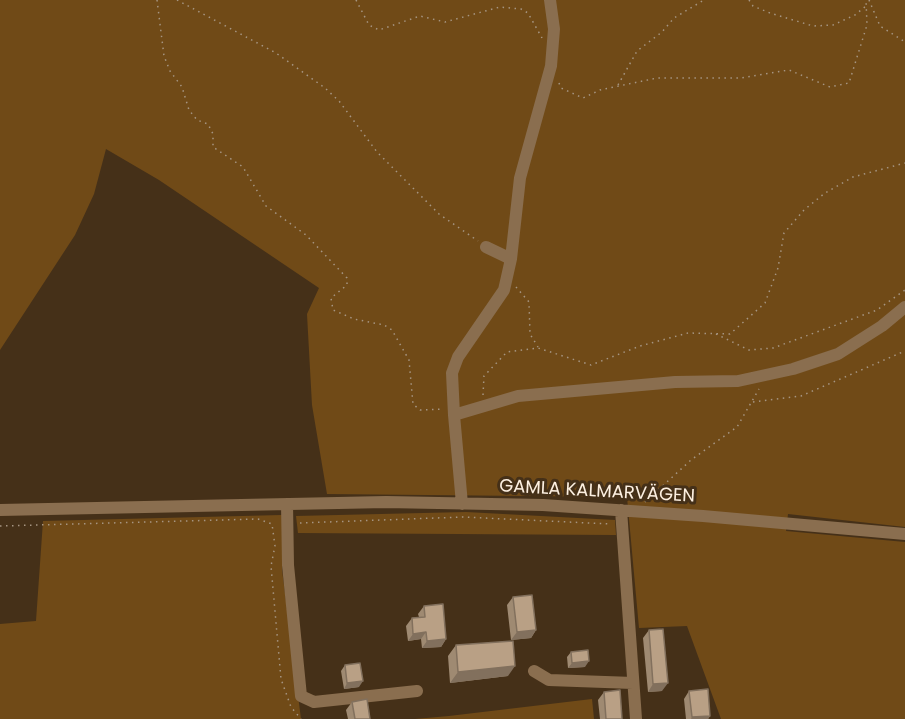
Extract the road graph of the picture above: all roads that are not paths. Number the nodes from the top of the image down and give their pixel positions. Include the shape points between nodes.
1 (550, 0) edge
2 (486, 247) road end
3 (511, 259) junction
4 (905, 307) edge
5 (454, 412) junction
6 (286, 504) junction
7 (462, 504) junction
8 (0, 510) edge
9 (621, 510) junction
10 (905, 534) edge
11 (534, 671) dead end
12 (633, 683) junction
13 (417, 691) dead end
14 (636, 719) edge

1 - 3 street via 550,66 520,178
2 - 3 street
3 - 5 street via 504,290 458,357 452,373
4 - 5 street via 838,354 793,369 738,381 675,382 530,395
5 - 7 street
6 - 7 street, GAMLA KALMARVÄGEN
6 - 8 street, GAMLA KALMARVÄGEN
6 - 13 street via 301,696 314,702
7 - 9 street, GAMLA KALMARVÄGEN
9 - 10 street, GAMLA KALMARVÄGEN
9 - 12 street
11 - 12 street via 549,680
12 - 14 street

